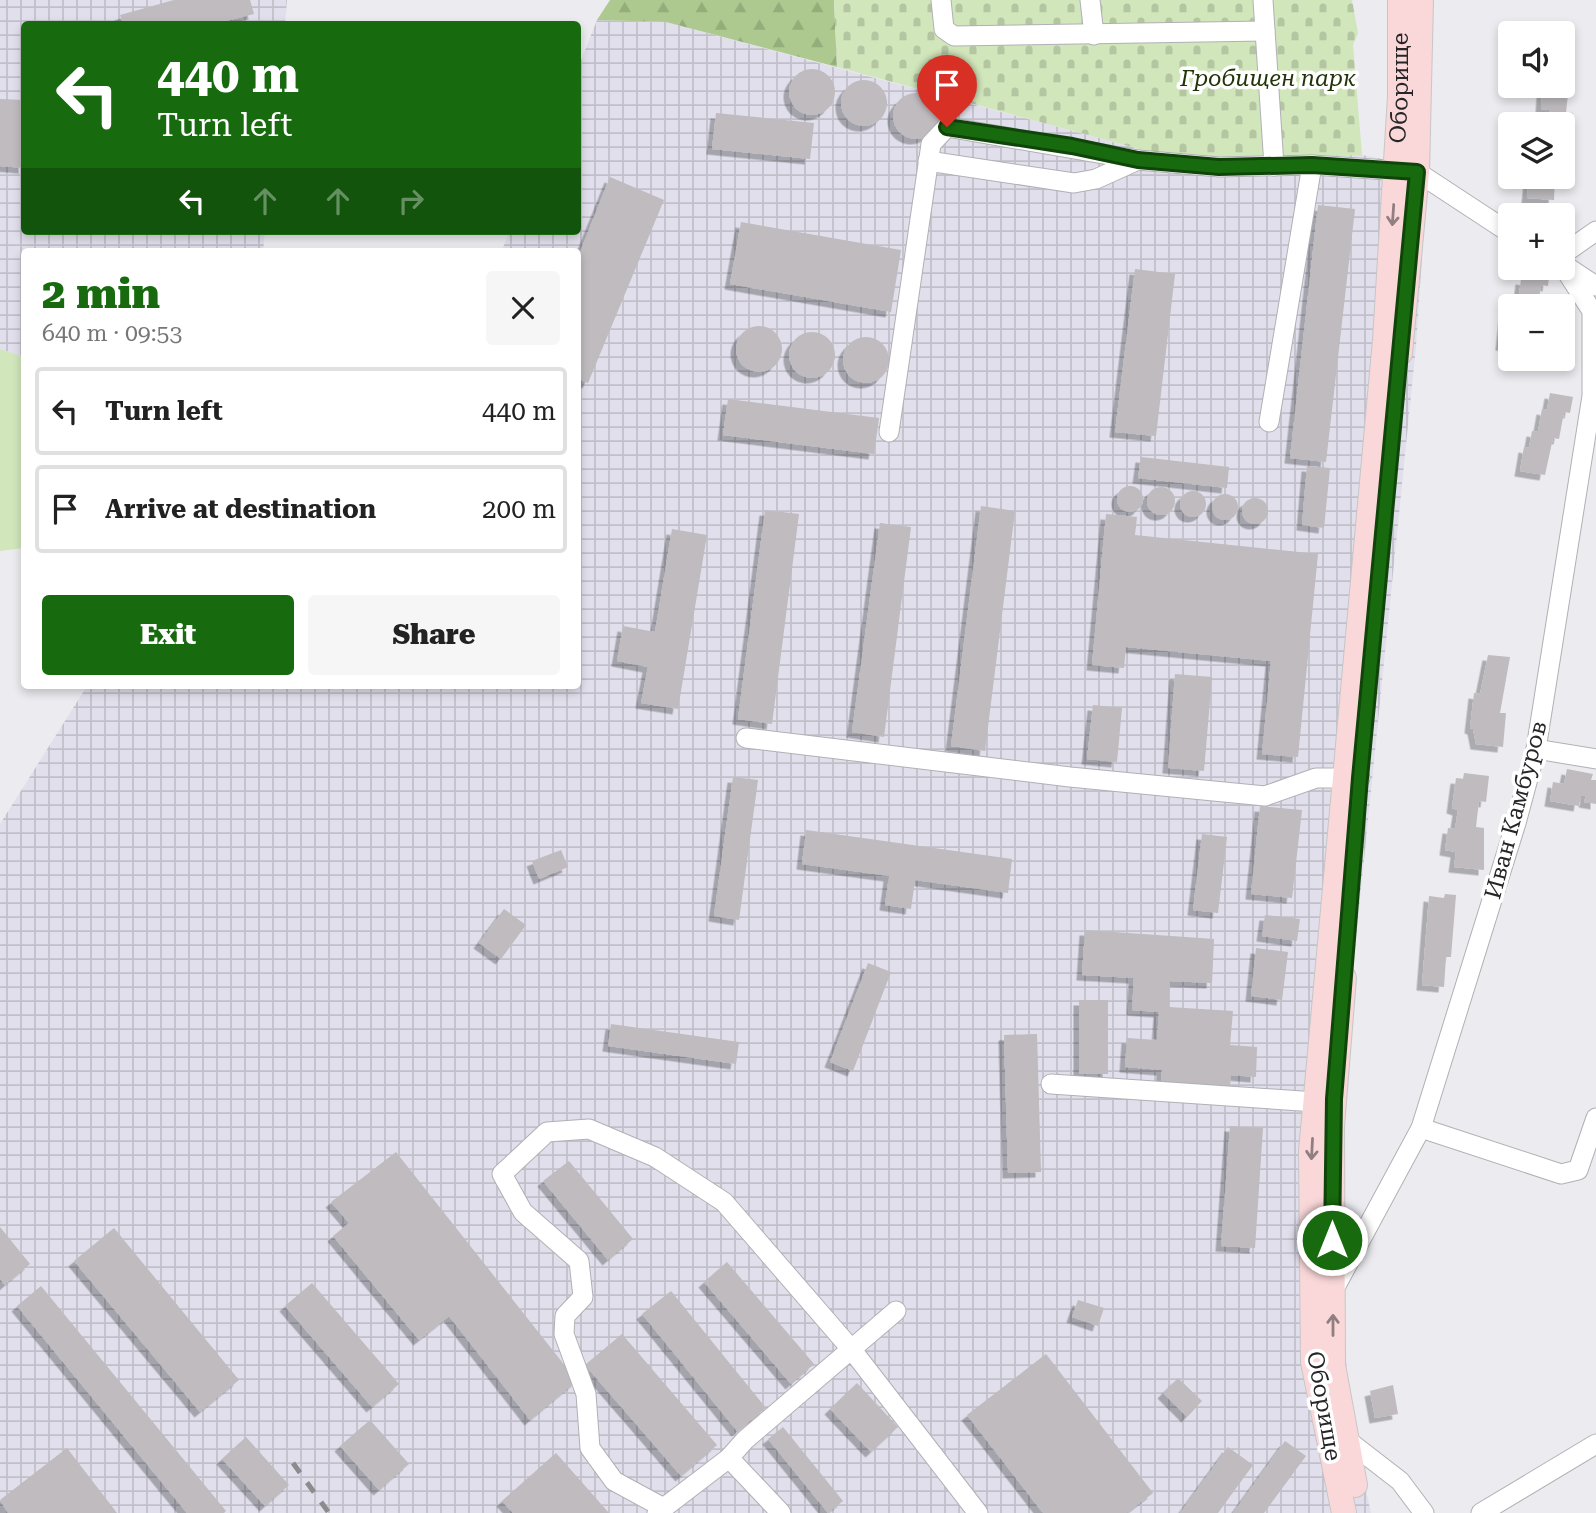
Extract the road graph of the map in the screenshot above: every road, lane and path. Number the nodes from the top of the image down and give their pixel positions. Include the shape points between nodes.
1 (941, 0) edge
2 (1090, 0) edge
3 (1263, 0) edge
4 (1400, 0) edge
5 (1421, 0) edge
6 (1265, 31) junction
7 (1094, 35) junction
8 (1138, 160) junction
9 (928, 161) junction
10 (1312, 165) junction
11 (1274, 166) junction
12 (1406, 171) junction
13 (1498, 226) edge
14 (1596, 231) edge
15 (1575, 246) edge
16 (1575, 272) edge
17 (1573, 280) edge
18 (1596, 286) edge
19 (1269, 422) dead end
20 (889, 432) dead end
21 (746, 738) dead end
22 (1536, 749) junction
23 (1596, 759) edge
24 (1352, 779) junction
25 (1051, 1084) dead end
26 (1316, 1102) junction
27 (1596, 1118) edge
28 (1421, 1128) junction
29 (1332, 1291) junction
30 (896, 1311) dead end
31 (852, 1350) junction
32 (1347, 1440) junction
33 (1596, 1444) edge
34 (729, 1458) junction
35 (659, 1510) edge
36 (781, 1513) edge
37 (978, 1513) edge
38 (1344, 1513) edge
39 (1361, 1513) edge
40 (1424, 1513) edge
41 (1481, 1513) edge

1 - 7 street via 944,29 954,36
2 - 7 street
3 - 6 street
4 - 12 main road, Оборище
5 - 12 main road, Оборище
6 - 7 street
6 - 11 street
8 - 9 street via 1096,179 1074,183
8 - 9 street via 947,127 931,144
8 - 11 street
9 - 20 street
10 - 11 street
10 - 12 street
10 - 19 street
12 - 13 street
12 - 24 main road, Оборище via 1385,340
14 - 15 street
16 - 18 street
17 - 22 street, Иван Камбуров via 1592,311 1592,396
21 - 24 street via 1265,796 1316,778
22 - 23 street
22 - 28 street, Иван Камбуров
24 - 26 main road, Оборище
24 - 29 main road, Оборище via 1332,1126
25 - 26 street
26 -> 38 main road, Оборище via 1311,1151 1313,1362
27 - 28 street via 1578,1170 1561,1174
28 - 29 street, Иван Камбуров
32 -> 29 main road, Оборище via 1332,1365
30 - 31 street
31 - 34 street
31 - 35 street via 724,1202 655,1157 589,1129 547,1132 502,1174 523,1212 579,1261 583,1297 565,1316 564,1334 586,1394 590,1448 614,1480
31 - 37 street
32 - 39 main road, Оборище
32 - 40 street via 1400,1481
33 - 41 street
34 - 35 street
34 - 36 street

